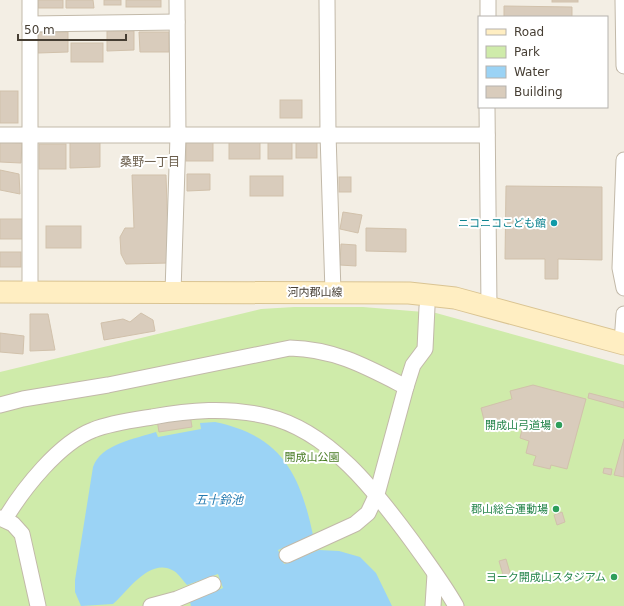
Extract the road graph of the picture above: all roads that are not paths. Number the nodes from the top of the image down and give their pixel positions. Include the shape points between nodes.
1 (30, 0) edge
2 (177, 0) edge
3 (327, 0) edge
4 (488, 0) edge
5 (623, 0) edge
6 (488, 16) edge
7 (177, 22) junction
8 (30, 24) junction
9 (624, 66) edge
10 (487, 108) edge
11 (328, 134) junction
12 (0, 135) edge
13 (30, 135) junction
14 (487, 135) junction
15 (178, 136) junction
16 (624, 160) edge
17 (624, 288) edge
18 (0, 292) edge
19 (30, 292) junction
20 (173, 292) junction
21 (333, 292) junction
22 (427, 307) dead end
23 (489, 307) junction
24 (624, 314) edge
25 (623, 344) edge
26 (406, 387) junction
27 (0, 405) edge
28 (377, 494) junction
29 (2, 519) edge
30 (286, 554) dead end
31 (435, 574) junction
32 (213, 584) dead end
33 (176, 602) edge
34 (38, 606) edge
35 (151, 606) edge
36 (433, 606) edge
37 (456, 606) edge

1 - 8 street
2 - 7 street
3 - 11 street
4 - 6 street
5 - 9 street
7 - 8 street
7 - 15 street
8 - 13 street
10 - 14 street
11 - 14 street
11 - 15 street
11 - 21 street
12 - 13 street
13 - 15 street
13 - 19 street
14 - 23 street
15 - 20 street
16 - 17 street via 620,268
18 - 19 main road, 河内郡山線
19 - 20 main road, 河内郡山線
20 - 21 main road, 河内郡山線
21 - 23 main road, 河内郡山線 via 423,294 455,298
22 - 26 street via 426,349 413,366
23 - 25 main road, 河内郡山線
24 - 25 street
26 - 27 street via 358,362 301,348 290,348
26 - 28 street
28 - 29 street via 334,453 307,433 267,416 202,410 146,418 92,430 56,454
28 - 30 street via 368,513 355,524
28 - 31 street
29 - 34 street via 22,534
31 - 36 street
31 - 37 street
32 - 33 street
33 - 35 street

